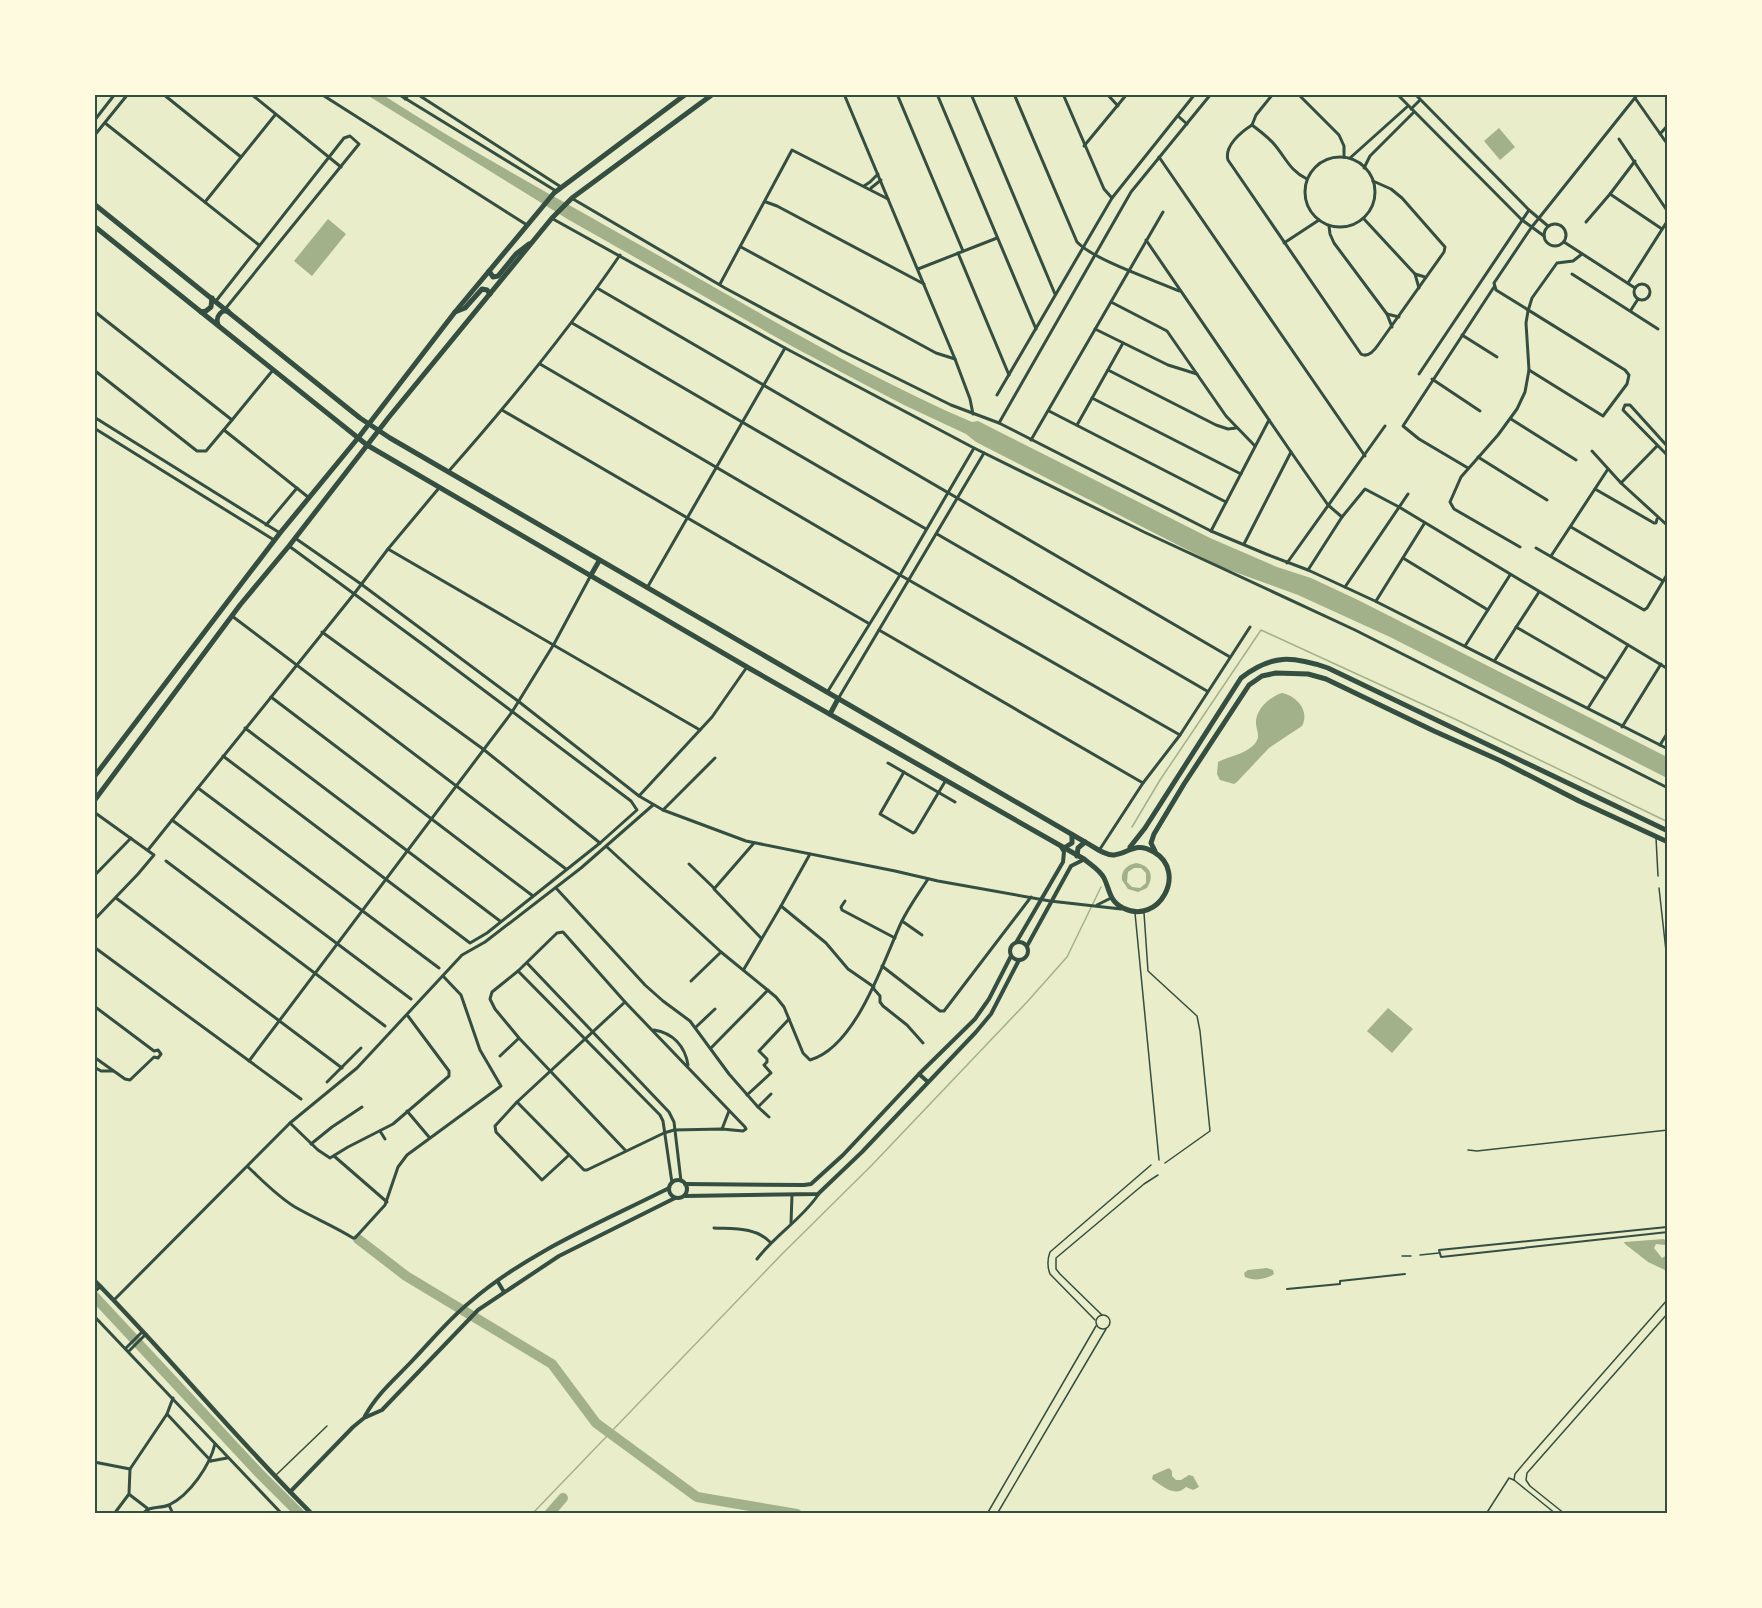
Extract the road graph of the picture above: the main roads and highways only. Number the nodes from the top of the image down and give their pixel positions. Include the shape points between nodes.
1 (686, 94) edge
2 (713, 94) edge
3 (94, 204) edge
4 (94, 226) edge
5 (531, 243) junction
6 (489, 271) junction
7 (490, 294) junction
8 (214, 299) junction
9 (227, 310) junction
10 (201, 312) junction
11 (454, 312) junction
12 (218, 325) junction
13 (368, 424) junction
14 (378, 430) junction
15 (358, 438) junction
16 (368, 445) junction
17 (600, 561) junction
18 (591, 575) junction
19 (227, 601) junction
20 (222, 609) junction
21 (237, 609) junction
22 (232, 616) junction
23 (838, 699) junction
24 (830, 714) junction
25 (1434, 720) junction
26 (1443, 724) junction
27 (1430, 729) junction
28 (1206, 730) junction
29 (1440, 734) junction
30 (1215, 736) junction
31 (1200, 740) junction
32 (1209, 746) junction
33 (94, 777) edge
34 (1585, 792) junction
35 (1594, 796) junction
36 (94, 801) edge
37 (1579, 801) junction
38 (1589, 806) junction
39 (1668, 831) edge
40 (1072, 835) junction
41 (1085, 842) junction
42 (1668, 842) edge
43 (1063, 847) junction
44 (1129, 848) junction
45 (1158, 855) junction
46 (1077, 856) junction
47 (94, 1280) edge
48 (97, 1290) edge
49 (312, 1514) edge

1 - 6 main road via 557,190
2 - 5 main road via 566,202
3 - 8 main road
4 - 10 main road
5 - 6 main road via 498,276 493,277
5 - 7 main road
6 - 11 main road
7 - 11 main road via 486,289 479,290 465,308
7 - 14 main road
8 - 9 main road
8 - 10 main road via 211,307
9 - 12 main road via 218,315
9 - 13 main road
10 - 12 main road
11 - 13 main road
12 - 15 main road
13 - 14 main road
13 - 15 main road
14 - 16 main road
14 - 17 main road
15 - 16 main road
15 - 19 main road
16 - 18 main road
16 - 21 main road
17 - 18 main road
17 - 23 main road
18 - 24 main road
19 - 20 main road
19 - 21 main road
20 - 22 main road
20 - 33 main road
21 - 22 main road
22 - 36 main road
23 - 24 main road
23 - 40 main road
24 - 43 main road
25 - 26 main road
25 - 27 main road
25 - 28 main road via 1328,668 1290,659 1256,666 1241,678
26 - 29 main road
26 - 34 main road
27 - 29 main road
27 - 30 main road via 1326,679 1290,672 1262,676 1250,685
28 - 30 main road
28 - 31 main road
29 - 37 main road
30 - 32 main road
31 - 32 main road
31 - 44 main road
32 - 45 main road via 1151,839
34 - 35 main road
34 - 37 main road
35 - 38 main road
35 - 39 main road
37 - 38 main road
38 - 42 main road
40 - 41 main road
40 - 43 main road via 1072,843
41 - 44 main road via 1113,855
41 - 46 main road via 1078,848
43 - 46 main road
44 - 45 main road via 1144,848
45 - 46 main road via 1167,866 1170,883 1156,906 1134,912 1117,904 1103,876
47 - 48 main road
48 - 49 main road via 114,1300

